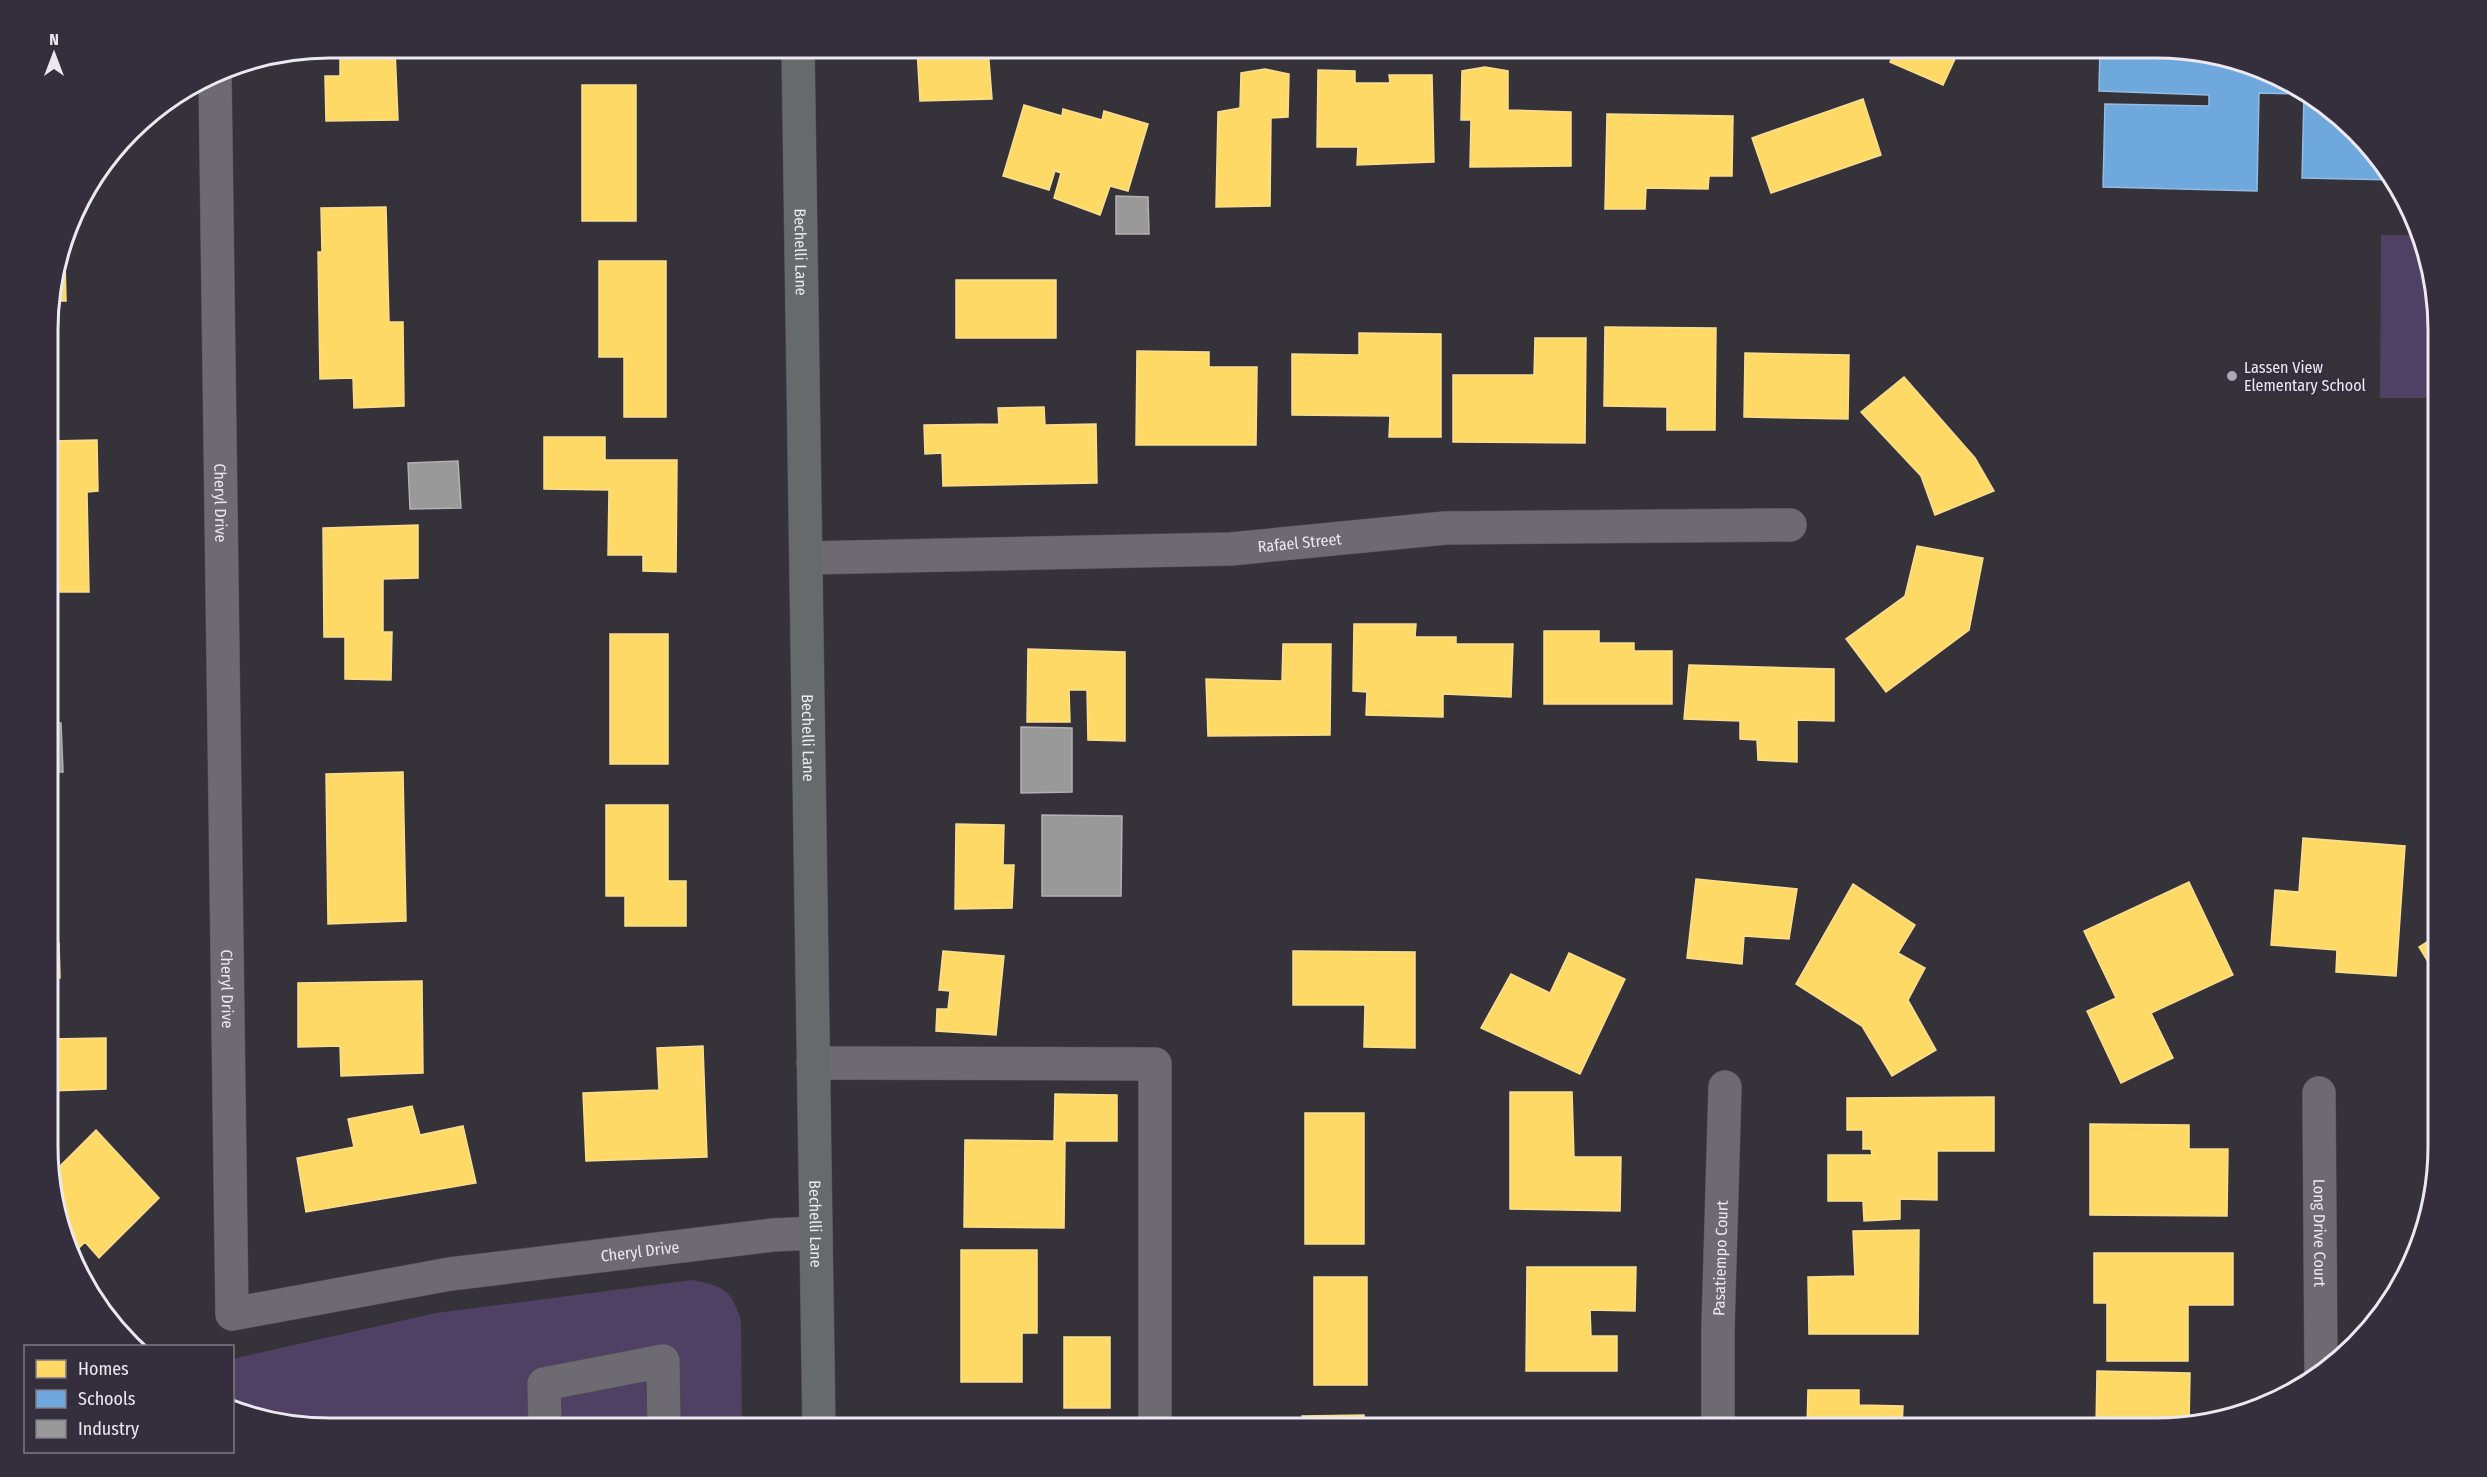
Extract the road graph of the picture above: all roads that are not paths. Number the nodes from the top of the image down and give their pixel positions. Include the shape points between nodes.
1 (798, 58) edge
2 (215, 84) edge
3 (1790, 525) dead end
4 (806, 558) junction
5 (813, 1064) junction
6 (1725, 1087) dead end
7 (2319, 1093) dead end
8 (816, 1233) junction
9 (2320, 1364) edge
10 (544, 1418) edge
11 (664, 1418) edge
12 (819, 1418) edge
13 (1155, 1418) edge
14 (1718, 1418) edge

1 - 4 main road, Bechelli Lane
2 - 8 street, Cheryl Drive via 232,1314 450,1274 773,1234
3 - 4 street, Rafael Street via 1445,528 1231,549
4 - 5 main road, Bechelli Lane
5 - 8 main road, Bechelli Lane
5 - 13 street via 1155,1064
6 - 14 street, Pasatiempo Court
7 - 9 street, Long Drive Court
8 - 12 main road, Bechelli Lane
10 - 11 street via 544,1384 663,1361

